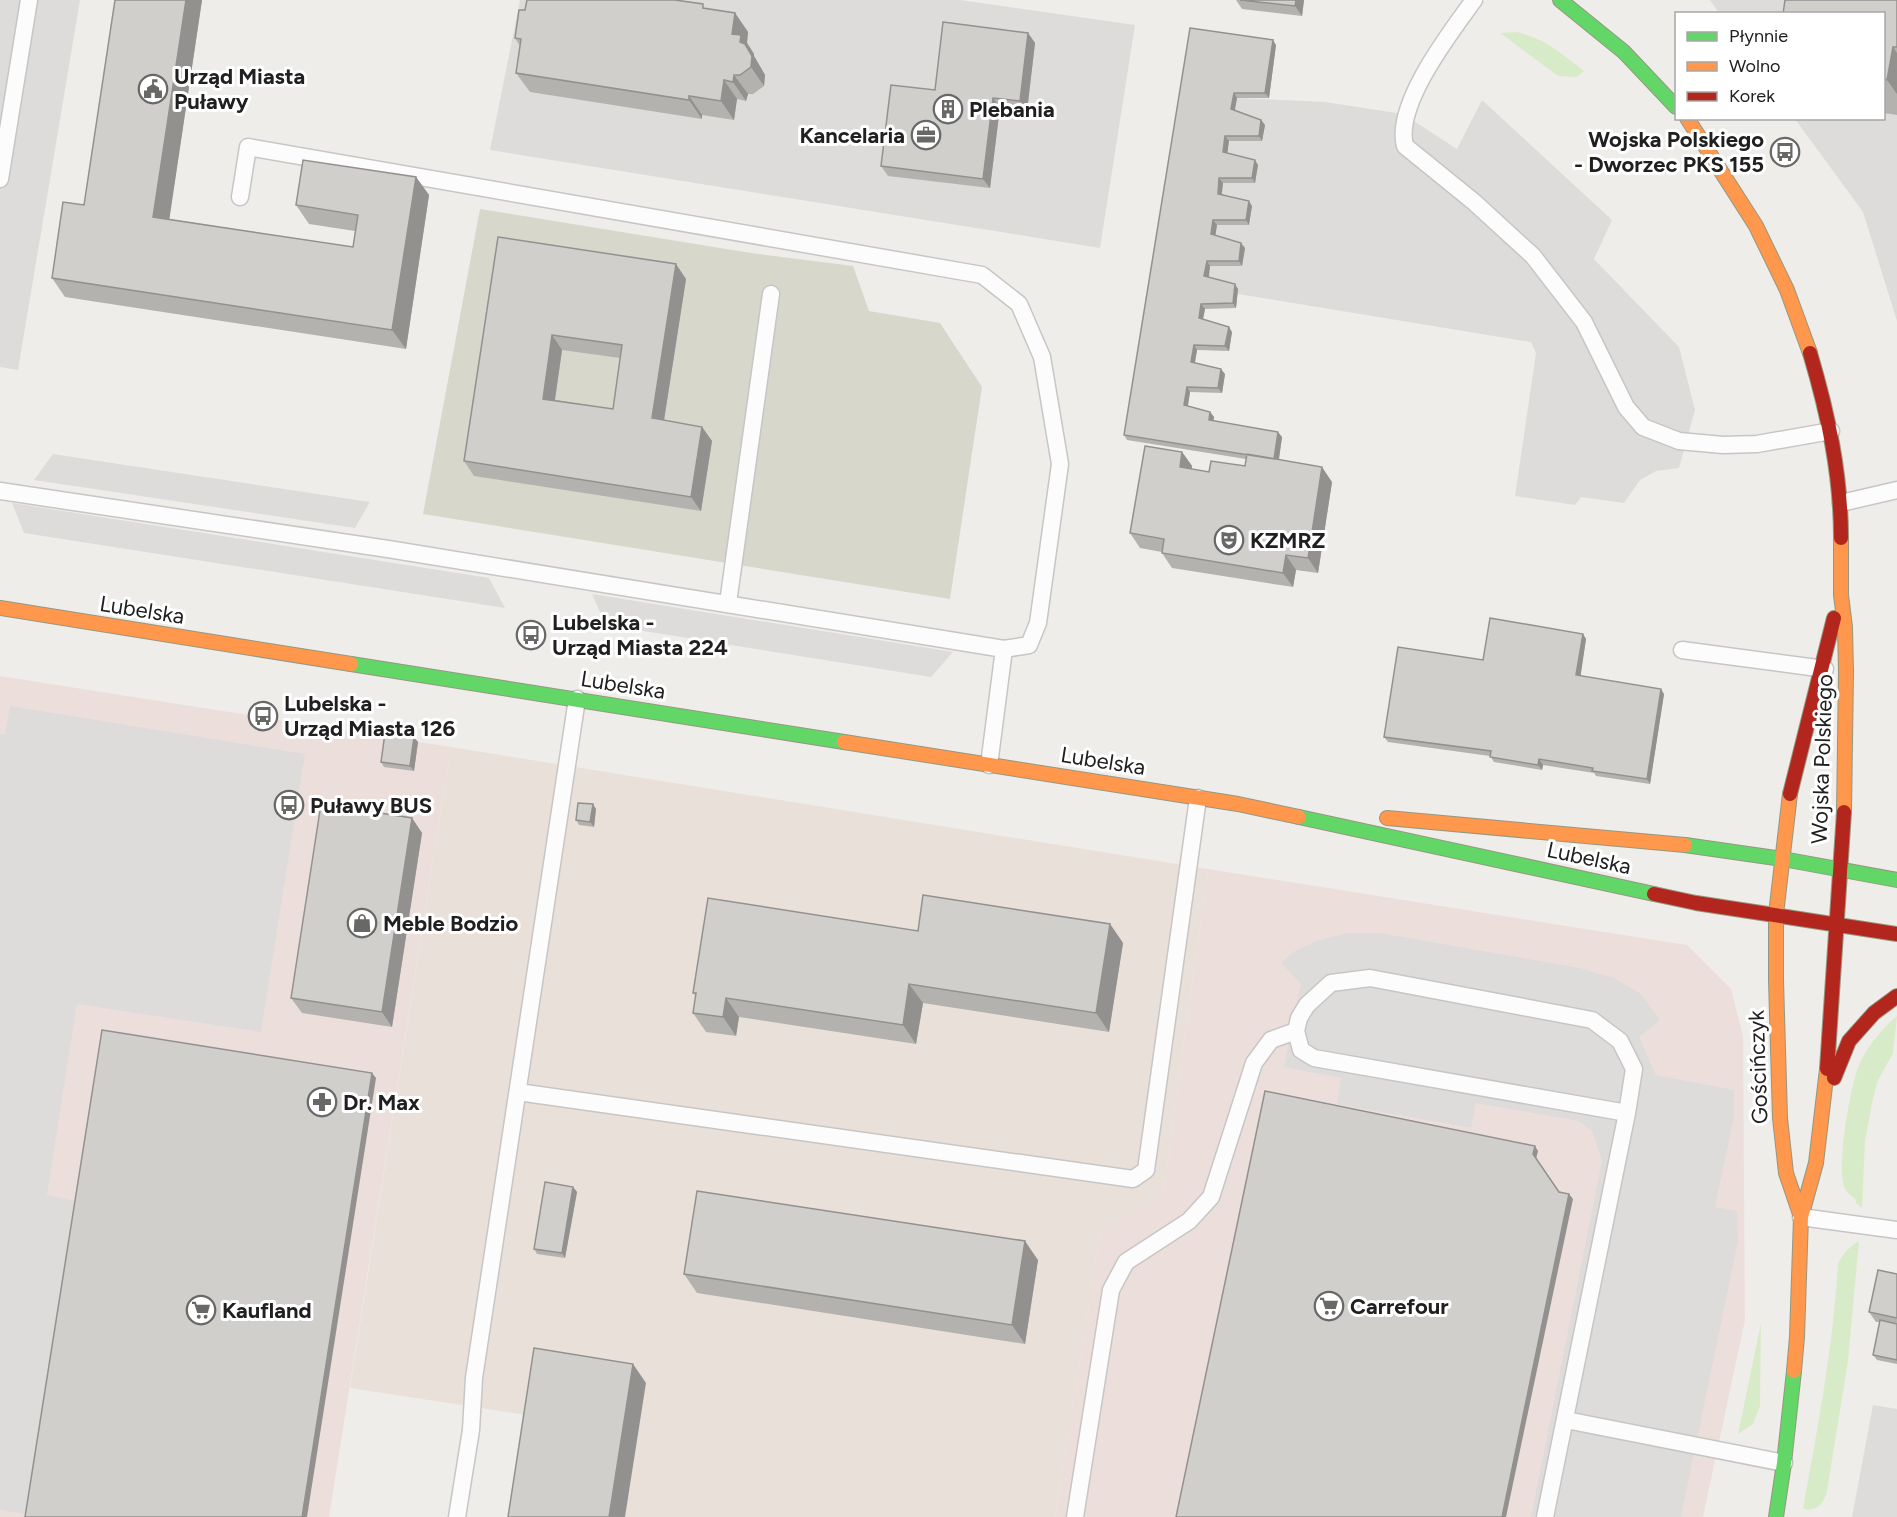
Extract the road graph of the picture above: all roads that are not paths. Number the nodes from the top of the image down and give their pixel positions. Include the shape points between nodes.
1 (29, 0) edge
2 (1474, 0) edge
3 (1560, 0) edge
4 (1675, 105) edge
5 (1689, 120) edge
6 (4, 130) edge
7 (0, 179) edge
8 (240, 197) dead end
9 (771, 294) dead end
10 (1831, 431) junction
11 (0, 490) edge
12 (1897, 490) edge
13 (1841, 503) junction
14 (1841, 595) junction
15 (728, 603) junction
16 (0, 608) edge
17 (1005, 649) junction
18 (1682, 650) dead end
19 (1821, 669) junction
20 (1846, 672) junction
21 (577, 699) junction
22 (989, 765) junction
23 (1198, 798) junction
24 (1238, 804) junction
25 (1356, 815) dead end
26 (1379, 817) dead end
27 (1783, 859) junction
28 (1839, 870) junction
29 (1897, 880) edge
30 (1776, 914) junction
31 (1836, 924) junction
32 (1897, 934) edge
33 (1834, 982) joint
34 (1897, 996) edge
35 (1296, 1031) junction
36 (518, 1092) junction
37 (1825, 1099) junction
38 (1627, 1113) junction
39 (1801, 1216) junction
40 (1897, 1230) edge
41 (1566, 1420) junction
42 (1784, 1463) junction
43 (457, 1517) edge
44 (1075, 1517) edge
45 (1545, 1517) edge
46 (1776, 1517) edge

1 - 6 lane
2 - 10 lane via 1417,86 1402,134 1405,146 1533,256 1584,322 1626,407 1643,427 1679,441 1723,446
3 - 4 main road via 1624,52
5 - 10 main road, Wojska Polskiego via 1756,226 1787,290 1808,347
6 - 7 lane
8 - 17 lane via 248,147 982,275 1019,304 1042,357 1060,464 1038,623 1029,645
9 - 15 lane
10 - 13 main road, Wojska Polskiego
11 - 15 lane
12 - 13 lane
13 - 14 main road, Wojska Polskiego
14 - 19 main road, Wojska Polskiego
14 - 20 main road, Wojska Polskiego
15 - 17 lane
16 - 21 main road, Lubelska
17 - 22 lane
18 - 19 lane
19 - 20 lane
19 - 27 main road, Wojska Polskiego via 1791,789
20 - 28 main road, Wojska Polskiego via 1845,796
21 - 22 main road, Lubelska
21 - 36 lane
22 - 23 main road, Lubelska
23 - 24 main road, Lubelska
23 - 36 lane via 1146,1170 1133,1179
24 - 25 main road, Lubelska
24 - 30 main road, Lubelska via 1696,903
26 - 27 main road, Lubelska via 1707,848
27 - 28 main road, Lubelska
27 - 30 main road, Wojska Polskiego
28 - 29 main road, Lubelska
28 - 31 main road, Wojska Polskiego
30 - 31 main road, Lubelska
30 - 39 main road, Gościńczyk via 1780,1118 1786,1173
31 - 32 main road, Lubelska
31 - 33 main road, Wojska Polskiego
33 - 37 main road, Gościńczyk
34 - 37 main road, Gościńczyk via 1874,1013 1849,1041
35 - 38 lane via 1301,1050 1314,1058
35 - 38 lane via 1307,1005 1331,983 1370,978 1592,1020 1620,1041 1634,1069
35 - 44 lane via 1271,1040 1254,1063 1211,1197 1189,1221 1126,1262 1111,1290
36 - 43 lane
37 - 39 main road, Gościńczyk via 1816,1163
38 - 41 lane
39 - 40 lane
39 - 42 main road, Gościńczyk via 1797,1337
41 - 42 lane
41 - 45 lane
42 - 46 main road, Gościńczyk

